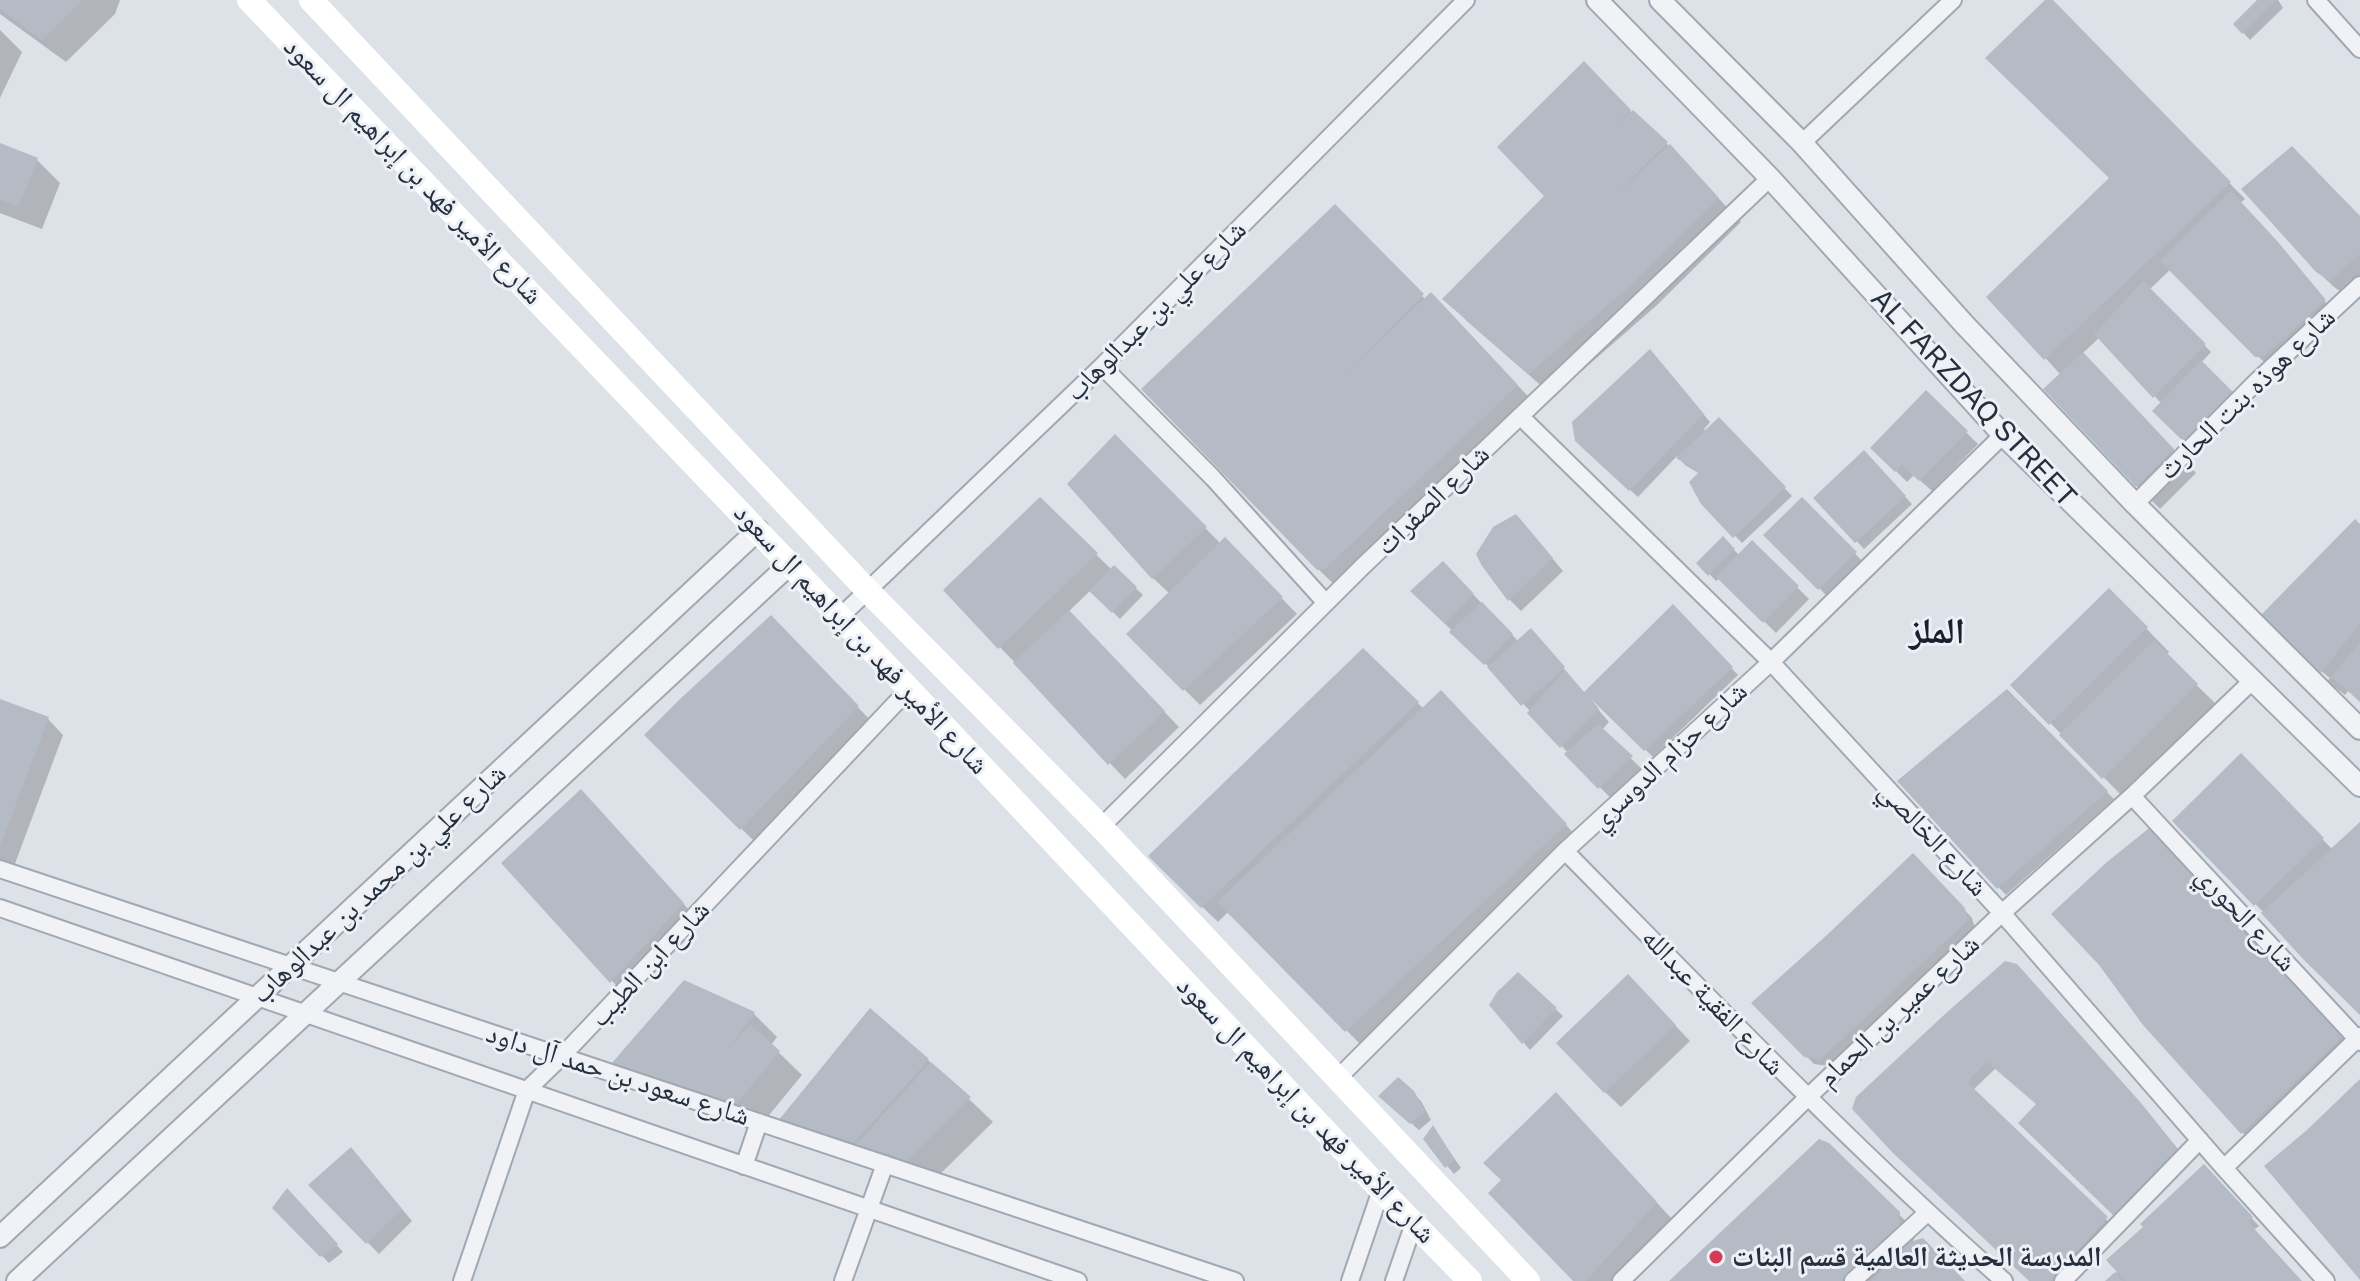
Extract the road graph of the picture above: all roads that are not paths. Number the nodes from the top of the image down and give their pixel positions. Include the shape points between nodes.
1 (249, 0) edge
2 (311, 0) edge
3 (1466, 0) edge
4 (1597, 0) edge
5 (1660, 0) edge
6 (1953, 0) edge
7 (2316, 0) edge
8 (2360, 49) edge
9 (1802, 143) junction
10 (1770, 178) junction
11 (2360, 285) edge
12 (1102, 366) junction
13 (1520, 416) junction
14 (2003, 435) junction
15 (2135, 504) junction
16 (758, 530) junction
17 (790, 564) junction
18 (867, 590) junction
19 (1326, 603) junction
20 (840, 617) junction
21 (1771, 662) junction
22 (2252, 681) junction
23 (909, 689) junction
24 (2358, 722) edge
25 (2360, 786) edge
26 (2132, 796) junction
27 (1101, 827) junction
28 (1565, 851) junction
29 (0, 869) edge
30 (0, 908) edge
31 (2002, 913) junction
32 (291, 966) junction
33 (339, 982) junction
34 (258, 997) junction
35 (305, 1014) junction
36 (2359, 1039) edge
37 (562, 1056) junction
38 (1338, 1078) junction
39 (527, 1090) junction
40 (1807, 1098) junction
41 (759, 1122) junction
42 (2200, 1140) junction
43 (885, 1164) junction
44 (744, 1166) junction
45 (2224, 1168) junction
46 (1381, 1190) junction
47 (869, 1209) junction
48 (1927, 1213) junction
49 (1414, 1223) junction
50 (0, 1237) edge
51 (17, 1281) edge
52 (462, 1281) edge
53 (843, 1281) edge
54 (1078, 1281) edge
55 (1235, 1281) edge
56 (1350, 1281) edge
57 (1394, 1281) edge
58 (1470, 1281) edge
59 (1528, 1281) edge
60 (1621, 1281) edge
61 (1853, 1281) edge
62 (2004, 1281) edge
63 (2063, 1281) edge
64 (2326, 1281) edge

1 - 16 main road, شارع الأمير فهد بن إبراهيم ال سعود
2 - 18 main road, شارع الأمير فهد بن إبراهيم ال سعود
3 - 12 street, شارع علي بن عبدالوهاب
4 - 10 street, AL FARZDAQ STREET
5 - 9 street, AL FARZDAQ STREET
6 - 9 street
7 - 8 street
9 - 15 street, AL FARZDAQ STREET
10 - 13 street, شارع الصفرات
10 - 14 street, AL FARZDAQ STREET
11 - 15 street, شارع هوذه بنت الحارث
12 - 18 street, شارع علي بن عبدالوهاب
12 - 19 street
13 - 19 street, شارع الصفرات
13 - 21 street, شارع الخالصي
14 - 21 street, شارع حزام الدوسري
14 - 22 street, AL FARZDAQ STREET
15 - 24 street, AL FARZDAQ STREET
16 - 17 main road, شارع الأمير فهد بن إبراهيم ال سعود
16 - 32 street, شارع علي بن محمد بن عبدالوهاب
17 - 20 main road, شارع الأمير فهد بن إبراهيم ال سعود
17 - 33 street
18 - 20 street, شارع علي بن عبدالوهاب
18 - 27 main road, شارع الأمير فهد بن إبراهيم ال سعود
19 - 27 street, شارع الصفرات
20 - 23 main road, شارع الأمير فهد بن إبراهيم ال سعود
21 - 28 street, شارع حزام الدوسري
21 - 31 street, شارع الخالصي
22 - 25 street, AL FARZDAQ STREET
22 - 26 street, شارع عمير بن الحمام
23 - 37 street, شارع ابن الطيب
23 - 46 main road, شارع الأمير فهد بن إبراهيم ال سعود
26 - 31 street, شارع عمير بن الحمام
26 - 36 street, شارع الحوري
27 - 38 main road, شارع الأمير فهد بن إبراهيم ال سعود
28 - 38 street, شارع حزام الدوسري
28 - 40 street, شارع الفقية عبدالله
29 - 32 street, شارع سعود بن حمد آل داود
30 - 34 street
31 - 40 street, شارع عمير بن الحمام
31 - 42 street, شارع الخالصي
32 - 33 street, شارع سعود بن حمد آل داود
32 - 34 street, شارع علي بن محمد بن عبدالوهاب
33 - 35 street
33 - 37 street, شارع سعود بن حمد آل داود
34 - 35 street
34 - 50 street, شارع علي بن محمد بن عبدالوهاب
35 - 39 street
35 - 51 street
36 - 45 street
37 - 39 street, شارع ابن الطيب
37 - 41 street, شارع سعود بن حمد آل داود
38 - 59 main road, شارع الأمير فهد بن إبراهيم ال سعود
39 - 44 street
39 - 52 street, شارع ابن الطيب
40 - 48 street, شارع الفقية عبدالله
40 - 60 street, شارع عمير بن الحمام
41 - 43 street, شارع سعود بن حمد آل داود
41 - 44 street
42 - 45 street, شارع الخالصي
42 - 63 street
43 - 47 street
43 - 55 street, شارع سعود بن حمد آل داود
44 - 47 street
45 - 64 street, شارع الخالصي
46 - 49 main road, شارع الأمير فهد بن إبراهيم ال سعود
46 - 56 street
47 - 53 street
47 - 54 street
48 - 61 street
48 - 62 street, شارع الفقية عبدالله
49 - 57 street
49 - 58 main road, شارع الأمير فهد بن إبراهيم ال سعود

